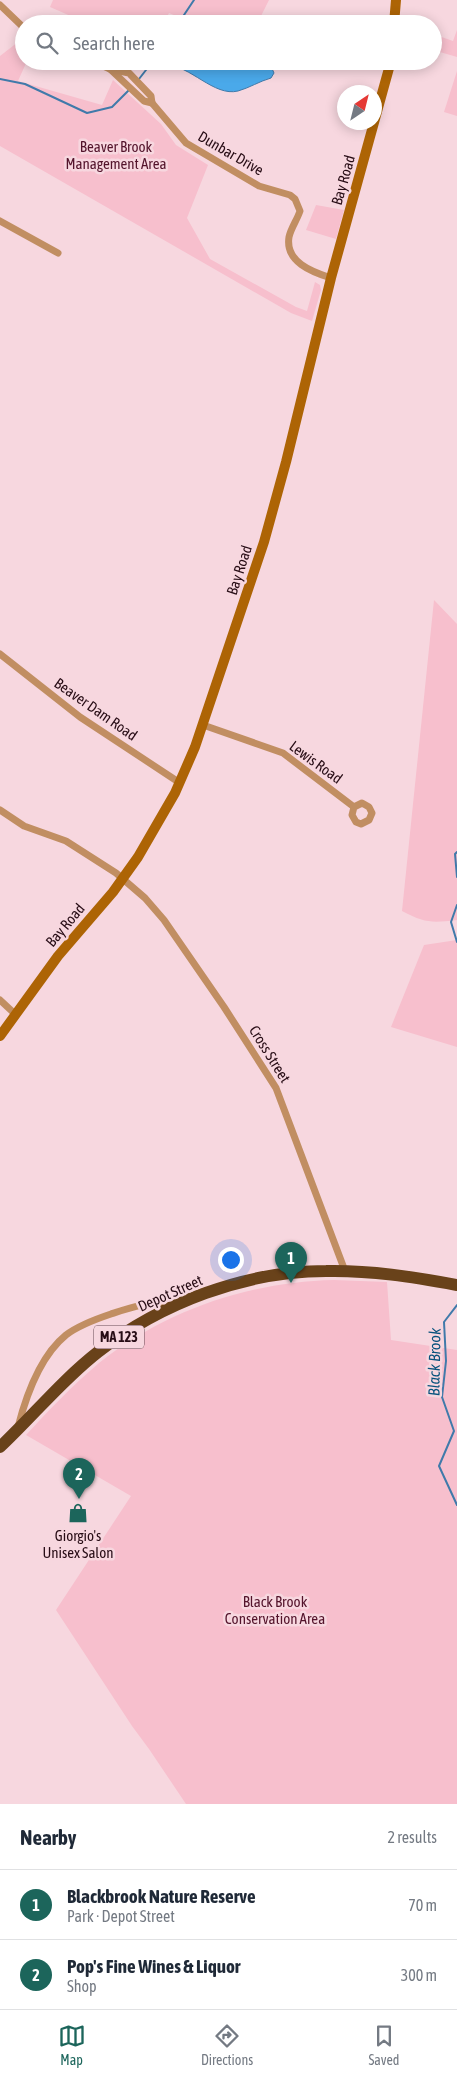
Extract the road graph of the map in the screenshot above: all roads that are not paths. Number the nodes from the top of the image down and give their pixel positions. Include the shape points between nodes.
1 (396, 0) edge
2 (0, 5) edge
3 (395, 15) edge
4 (15, 19) edge
5 (111, 70) edge
6 (115, 70) edge
7 (389, 70) edge
8 (152, 103) junction
9 (0, 221) edge
10 (58, 253) dead end
11 (331, 278) junction
12 (0, 654) edge
13 (203, 725) junction
14 (180, 783) junction
15 (354, 807) dead end
16 (0, 810) edge
17 (123, 878) junction
18 (0, 1000) edge
19 (15, 1014) junction
20 (0, 1036) edge
21 (345, 1271) junction
22 (457, 1285) edge
23 (174, 1306) junction
24 (18, 1430) junction
25 (0, 1447) edge

1 - 3 main road
2 - 4 street
5 - 8 street, Dunbar Drive via 144,102
6 - 8 street, Dunbar Drive via 129,73 151,96
7 - 11 main road, Bay Road
8 - 11 street, Dunbar Drive via 180,137 194,148 259,186 284,192 295,199 300,211 289,238 290,251 306,268
9 - 10 street
11 - 13 main road, Bay Road via 264,542
12 - 14 street, Beaver Dam Road via 80,717
13 - 14 main road, Bay Road
13 - 15 street, Lewis Road via 283,753
14 - 17 main road, Bay Road via 141,853
16 - 17 street, Cross Street via 18,823 66,841
17 - 19 main road, Bay Road
17 - 21 street, Cross Street via 168,925 276,1088
18 - 19 street
19 - 20 main road, Bay Road
21 - 22 highway, Depot Street / MA 123 via 390,1274
21 - 23 highway, Depot Street / MA 123 via 313,1271 255,1280
23 - 24 highway, Depot Street / MA 123 via 136,1326 97,1353
23 - 24 street via 151,1303 131,1307 65,1335 40,1370
24 - 25 highway, Depot Street / MA 123

